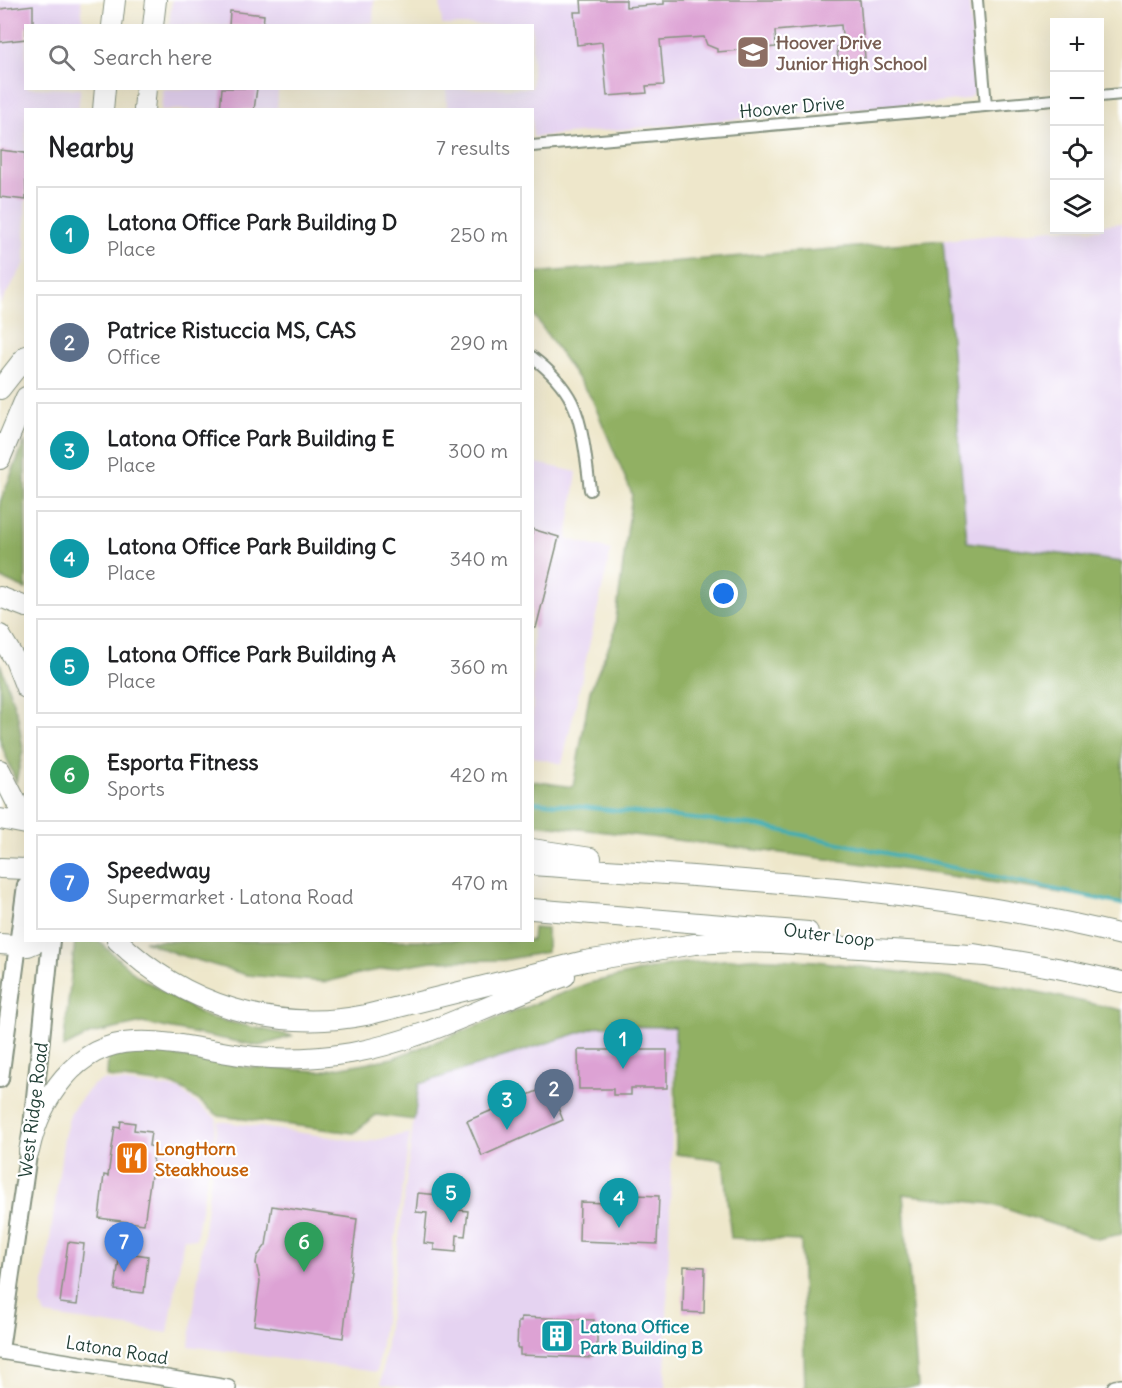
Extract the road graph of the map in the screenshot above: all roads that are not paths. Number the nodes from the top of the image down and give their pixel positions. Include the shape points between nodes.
1 (115, 0) edge
2 (156, 0) edge
3 (977, 0) edge
4 (112, 24) edge
5 (153, 24) edge
6 (105, 90) edge
7 (146, 90) edge
8 (1122, 94) edge
9 (1104, 96) edge
10 (1050, 100) edge
11 (986, 106) junction
12 (103, 108) edge
13 (144, 108) edge
14 (534, 146) edge
15 (24, 359) edge
16 (534, 359) edge
17 (0, 389) edge
18 (24, 402) edge
19 (0, 459) edge
20 (590, 490) dead end
21 (0, 597) edge
22 (24, 606) edge
23 (0, 635) edge
24 (24, 683) edge
25 (0, 770) edge
26 (0, 819) edge
27 (24, 819) edge
28 (24, 823) edge
29 (0, 831) edge
30 (24, 832) edge
31 (534, 849) edge
32 (534, 865) edge
33 (0, 868) edge
34 (24, 869) edge
35 (722, 878) junction
36 (24, 901) edge
37 (534, 909) edge
38 (1122, 934) edge
39 (38, 942) edge
40 (51, 942) edge
41 (119, 942) edge
42 (9, 945) edge
43 (655, 949) junction
44 (986, 956) junction
45 (1122, 982) edge
46 (0, 1079) edge
47 (29, 1151) junction
48 (0, 1351) edge
49 (1122, 1387) edge
50 (228, 1388) edge
51 (1115, 1388) edge

1 - 4 highway
2 - 5 highway
3 - 11 street
6 - 12 highway
7 - 13 highway
8 - 9 street
10 - 11 street, Hoover Drive
11 - 14 street, Hoover Drive
15 - 17 highway
16 - 20 street via 549,370 573,403
18 - 19 highway
21 - 22 highway
23 - 24 highway
25 - 27 highway
26 - 28 highway
29 - 30 highway
31 - 35 highway
32 - 35 highway
33 - 34 highway
35 - 38 highway via 905,895
36 - 42 main road, West Ridge Road via 21,924
37 - 44 highway, Outer Loop via 777,928
39 - 42 highway
40 - 47 main road, West Ridge Road
41 - 43 highway via 159,975 203,999 256,1016 309,1021 366,1016 572,964
42 - 46 main road, West Ridge Road
43 - 44 highway via 746,942
43 - 47 highway via 556,979 403,1040 351,1053 276,1058 159,1043 112,1045 84,1059 56,1086 38,1120
44 - 45 highway, Outer Loop
47 - 48 main road, West Ridge Road
48 - 50 street, Latona Road
49 - 51 street

